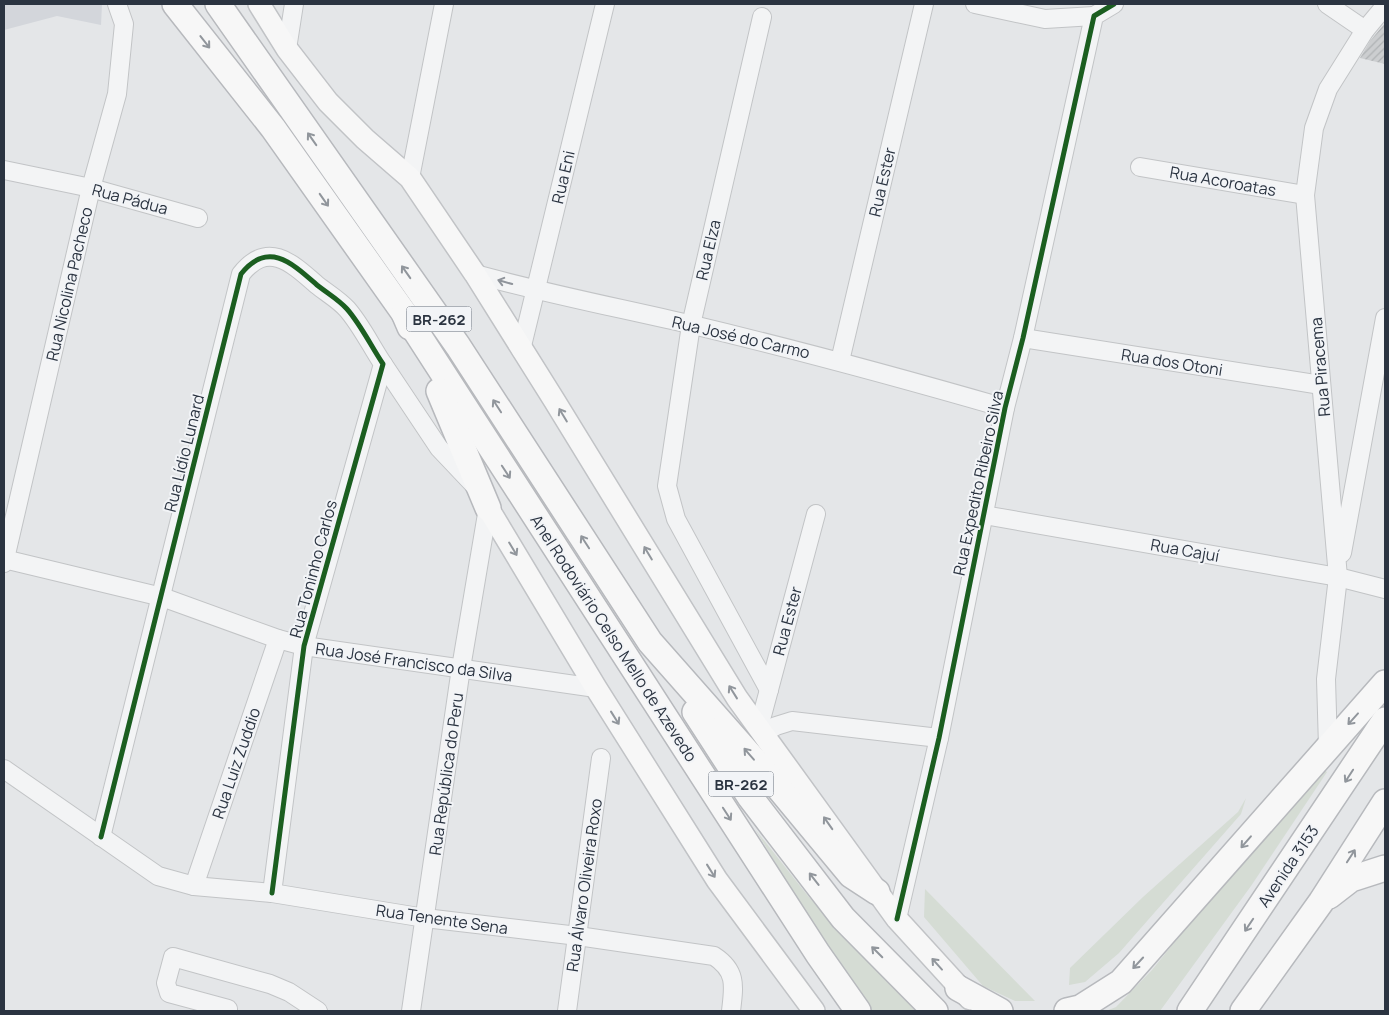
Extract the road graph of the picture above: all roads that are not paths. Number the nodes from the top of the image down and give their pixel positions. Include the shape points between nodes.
1 (117, 4) edge
2 (218, 4) edge
3 (259, 4) edge
4 (294, 4) edge
5 (444, 4) edge
6 (605, 4) edge
7 (924, 4) edge
8 (975, 4) edge
9 (1114, 4) edge
10 (1327, 4) edge
11 (176, 6) edge
12 (1385, 6) edge
13 (1094, 16) junction
14 (762, 17) dead end
15 (1364, 30) junction
16 (288, 49) junction
17 (1140, 167) dead end
18 (4, 170) edge
19 (410, 178) junction
20 (91, 188) junction
21 (1305, 195) junction
22 (198, 218) dead end
23 (475, 274) junction
24 (536, 291) junction
25 (404, 313) junction
26 (1385, 318) edge
27 (691, 325) junction
28 (1023, 338) junction
29 (521, 350) junction
30 (840, 361) junction
31 (381, 369) junction
32 (1321, 385) junction
33 (1005, 408) junction
34 (486, 501) junction
35 (816, 514) dead end
36 (984, 515) junction
37 (4, 560) edge
38 (1338, 577) junction
39 (1385, 588) edge
40 (162, 597) junction
41 (278, 639) junction
42 (650, 642) junction
43 (304, 646) junction
44 (461, 668) junction
45 (1385, 683) edge
46 (596, 688) junction
47 (769, 690) junction
48 (1385, 720) edge
49 (761, 730) junction
50 (939, 738) junction
51 (1328, 748) junction
52 (601, 758) dead end
53 (4, 769) edge
54 (1385, 802) edge
55 (101, 837) junction
56 (1385, 868) edge
57 (194, 886) junction
58 (877, 892) junction
59 (272, 893) junction
60 (1321, 902) junction
61 (425, 918) junction
62 (897, 919) junction
63 (578, 936) junction
64 (958, 988) junction
65 (228, 1009) dead end
66 (318, 1011) edge
67 (411, 1011) edge
68 (566, 1011) edge
69 (730, 1011) edge
70 (814, 1011) edge
71 (858, 1011) edge
72 (935, 1011) edge
73 (983, 1011) edge
74 (1000, 1011) edge
75 (1067, 1011) edge
76 (1190, 1011) edge
77 (1243, 1011) edge

1 - 20 street, Rua Nicolina Pacheco via 124,24 117,94
42 -> 2 highway, BR-262 via 458,346
3 - 16 main road
4 - 16 street
5 - 19 street
6 - 24 street, Rua Eni
7 - 30 street, Rua Ester
8 - 13 street via 1045,20
9 - 13 street
10 - 15 street
11 -> 25 highway, BR-262 via 273,128
12 - 15 street, Rua Piracema
13 - 28 street, Rua Expedito Ribeiro Silva
14 - 27 street, Rua Elza
15 - 21 street, Rua Piracema via 1325,97 1314,128
16 - 19 main road via 328,102
17 - 21 street, Rua Acoroatas
18 - 20 street, Rua Pádua
19 - 23 main road
20 - 22 street, Rua Pádua
20 - 37 street, Rua Nicolina Pacheco
21 - 32 street, Rua Piracema
24 -> 23 street, Rua José do Carmo
23 - 29 main road
24 - 27 street, Rua José do Carmo
24 - 29 street, Rua Eni
25 - 34 highway
25 -> 71 highway, Anel Rodoviário Celso Mello de Azevedo / BR-262 via 812,945
26 - 38 street
27 - 30 street, Rua José do Carmo
27 - 47 street, Rua Elza via 667,486 676,519
28 - 32 street, Rua dos Otoni
28 - 33 street, Rua Expedito Ribeiro Silva
49 -> 29 main road via 737,698
30 - 33 street, Rua José do Carmo
31 - 34 street, Rua Lídio Lunard via 439,448
31 - 40 street, Rua Lídio Lunard via 347,309 279,257 252,261 241,274
31 - 43 street, Rua Toninho Carlos
32 - 38 street, Rua Piracema
33 - 36 street, Rua Expedito Ribeiro Silva
34 - 44 street, Rua República do Peru
34 -> 46 main road
35 - 47 street, Rua Ester
36 - 38 street, Rua Cajuí
36 - 50 street, Rua Expedito Ribeiro Silva
37 - 40 street, Rua José Francisco da Silva
38 - 39 street, Rua Cajuí
38 - 51 street, Rua Piracema via 1326,679
40 - 41 street, Rua José Francisco da Silva
40 - 55 street, Rua Lídio Lunard
41 - 43 street, Rua José Francisco da Silva
41 - 57 street, Rua Luiz Zuddio
58 -> 42 highway via 852,875
72 -> 42 highway, Anel Rodoviário Celso Mello de Azevedo / BR-262 via 844,918 750,797
43 - 44 street, Rua José Francisco da Silva
43 - 59 street, Rua Toninho Carlos
44 - 46 street, Rua José Francisco da Silva
44 - 61 street, Rua República do Peru
45 -> 51 highway
46 -> 70 main road via 717,880
47 - 49 street, Rua Ester
48 -> 76 highway, Avenida 3153
49 - 50 street via 792,721
58 -> 49 main road
50 - 62 street, Rua Expedito Ribeiro Silva
51 -> 75 highway via 1121,982 1080,1008
52 - 63 street, Rua Álvaro Oliveira Roxo
53 - 55 street
60 -> 54 highway
55 - 57 street, Rua Tenente Sena via 158,876
56 - 60 highway via 1352,879
57 - 59 street, Rua Tenente Sena
58 - 62 main road
59 - 61 street, Rua Tenente Sena
60 - 77 highway
61 - 63 street, Rua Tenente Sena
61 - 67 street, Rua República do Peru
64 -> 62 main road
63 - 68 street, Rua Álvaro Oliveira Roxo
63 - 69 street, Rua Tenente Sena via 714,956 725,963 731,974
64 - 73 main road
64 - 74 highway
65 - 66 street via 168,993 166,983 173,957 270,984

